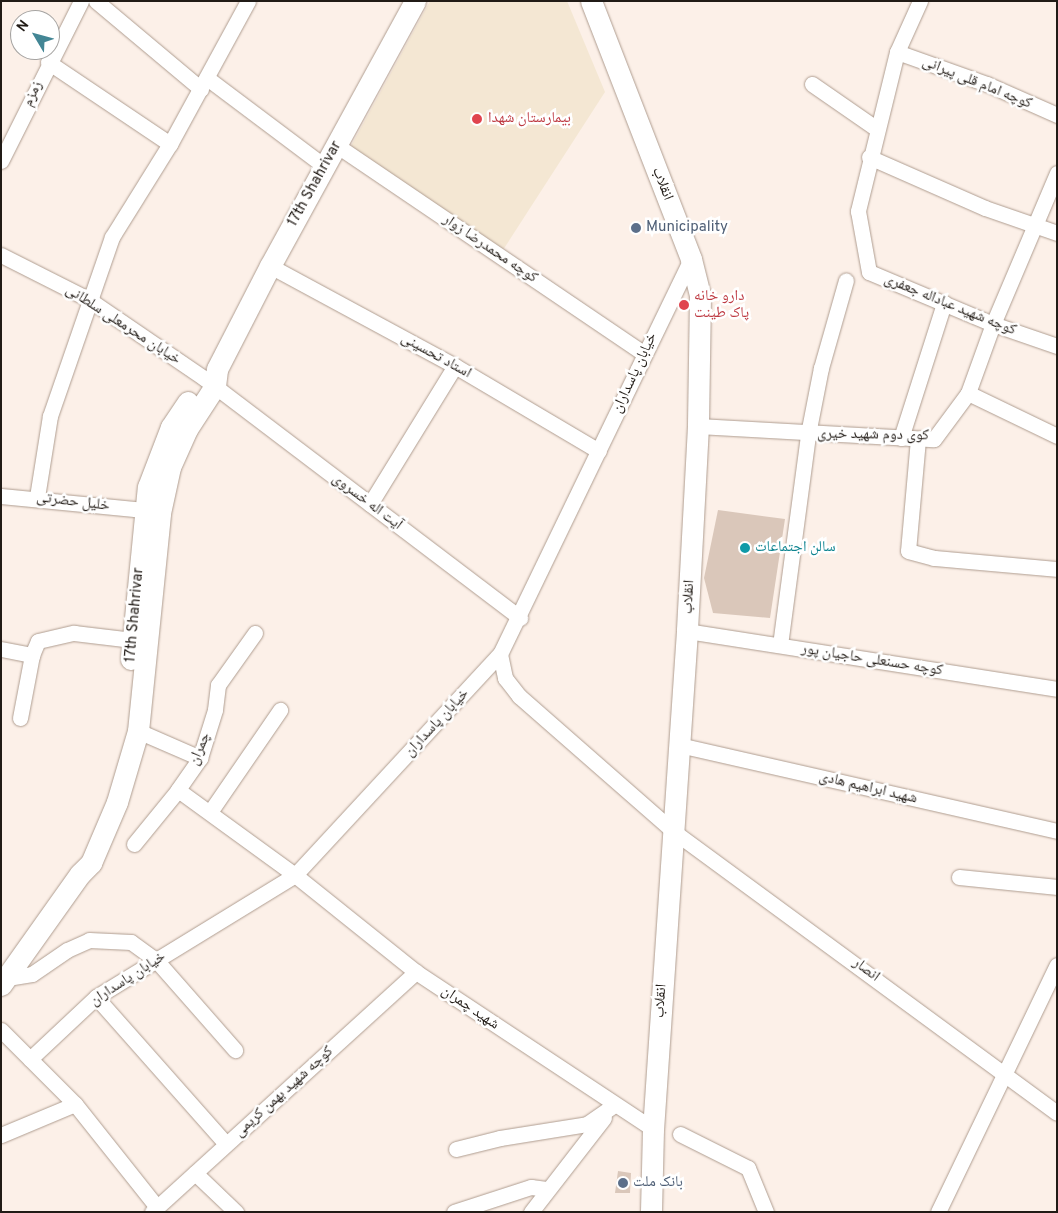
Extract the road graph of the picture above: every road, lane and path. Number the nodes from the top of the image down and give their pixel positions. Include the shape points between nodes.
1 (81, 1) edge
2 (96, 1) edge
3 (248, 1) edge
4 (415, 1) edge
5 (591, 1) edge
6 (920, 1) edge
7 (897, 52) junction
8 (48, 62) junction
9 (204, 83) junction
10 (812, 84) dead end
11 (1057, 115) edge
12 (877, 129) junction
13 (170, 144) junction
14 (336, 145) junction
15 (869, 157) junction
16 (1, 161) edge
17 (324, 166) junction
18 (1057, 173) edge
19 (1034, 226) junction
20 (1057, 233) edge
21 (1, 255) edge
22 (691, 259) junction
23 (270, 266) junction
24 (846, 280) dead end
25 (88, 299) junction
26 (944, 303) junction
27 (993, 324) junction
28 (1057, 346) edge
29 (643, 354) junction
30 (455, 366) junction
31 (212, 378) junction
32 (968, 393) junction
33 (698, 426) junction
34 (808, 434) junction
35 (1057, 436) edge
36 (901, 438) junction
37 (918, 439) junction
38 (599, 451) junction
39 (1, 496) edge
40 (37, 497) junction
41 (370, 504) junction
42 (144, 510) junction
43 (1057, 569) edge
44 (520, 618) junction
45 (687, 630) junction
46 (255, 633) dead end
47 (133, 640) junction
48 (780, 645) junction
49 (1, 649) edge
50 (500, 654) junction
51 (32, 655) junction
52 (1057, 689) edge
53 (280, 710) dead end
54 (20, 718) dead end
55 (138, 731) junction
56 (679, 745) junction
57 (200, 758) junction
58 (178, 790) junction
59 (210, 812) junction
60 (673, 831) junction
61 (1057, 831) edge
62 (134, 844) dead end
63 (80, 874) junction
64 (295, 875) junction
65 (959, 877) dead end
66 (1057, 887) edge
67 (156, 960) junction
68 (1057, 965) edge
69 (416, 972) junction
70 (4, 981) edge
71 (96, 997) junction
72 (1, 1030) edge
73 (236, 1050) dead end
74 (30, 1060) junction
75 (1003, 1073) junction
76 (75, 1104) junction
77 (614, 1105) junction
78 (1057, 1113) edge
79 (653, 1129) junction
80 (680, 1134) dead end
81 (1, 1135) edge
82 (226, 1144) junction
83 (456, 1149) dead end
84 (195, 1173) junction
85 (548, 1189) junction
86 (154, 1210) edge
87 (236, 1212) edge
88 (454, 1212) edge
89 (531, 1212) edge
90 (651, 1212) edge
91 (766, 1212) edge
92 (938, 1212) edge

1 - 8 street, زمزم
2 - 9 street
3 - 9 street
4 - 14 main road, 17th Shahrivar
5 - 22 main road, انقلاب
6 - 7 street, کوچه شهید عباداله جعفری
7 - 11 street, کوچه امام قلی پیرانی via 987,84
7 - 12 street, کوچه شهید عباداله جعفری
8 - 13 street
8 - 16 street, زمزم
9 - 13 street
9 - 17 street
10 - 12 street
12 - 15 street, کوچه شهید عباداله جعفری
13 - 25 street via 112,237
14 - 17 main road, 17th Shahrivar
14 - 29 street, کوچه محمدرضا زوار
15 - 19 street
15 - 26 street, کوچه شهید عباداله جعفری via 858,211 869,272
17 - 23 main road, 17th Shahrivar
18 - 19 street, کوی دوم شهید خیری
19 - 20 street
19 - 27 street, کوی دوم شهید خیری
21 - 25 street, خیابان محرمعلی سلطانی
22 - 29 street, خیابان پاسداران
22 - 33 main road, انقلاب via 700,296
23 - 30 street, استاد تحسینی
23 - 31 main road, 17th Shahrivar
24 - 34 street via 821,368
25 - 31 street, خیابان محرمعلی سلطانی
25 - 40 street via 50,416
26 - 27 street, کوچه شهید عباداله جعفری
26 - 36 street
27 - 28 street, کوچه شهید عباداله جعفری
27 - 32 street, کوی دوم شهید خیری
29 - 38 street, خیابان پاسداران
30 - 38 street, استاد تحسینی
30 - 41 street
31 - 41 street, آیت اله خسروی
31 - 42 main road, 17th Shahrivar via 171,427 155,464
31 - 55 main road, 17th Shahrivar via 187,429 164,493
32 - 35 street
32 - 37 street, کوی دوم شهید خیری via 934,439
33 - 34 street, کوی دوم شهید خیری
33 - 45 main road, انقلاب
34 - 36 street, کوی دوم شهید خیری
34 - 48 street
36 - 37 street, کوی دوم شهید خیری
37 - 43 street via 908,551 934,558
38 - 44 street, خیابان پاسداران
39 - 40 street, خلیل حضرتی
40 - 42 street, خلیل حضرتی
41 - 44 street, آیت اله خسروی
42 - 47 main road, 17th Shahrivar
44 - 50 street, خیابان پاسداران
45 - 48 street, کوچه حسنعلی حاجیان پور
45 - 56 main road, انقلاب
46 - 57 street, چمران via 218,685 215,710
47 - 51 street via 74,633 38,641
47 - 63 main road, 17th Shahrivar via 118,754 81,857
48 - 52 street, کوچه حسنعلی حاجیان پور
49 - 51 street
50 - 60 street via 505,678 519,696
50 - 64 street, خیابان پاسداران
51 - 54 street
53 - 59 street
55 - 57 street
55 - 63 main road, 17th Shahrivar via 117,802 91,863
56 - 60 main road, انقلاب
56 - 61 street, شهید ابراهیم هادی
57 - 58 street, چمران
58 - 59 street
58 - 62 street, چمران
59 - 64 street
60 - 75 street, انصار
60 - 79 main road, انقلاب
63 - 70 main road, 17th Shahrivar
64 - 67 street, خیابان پاسداران
64 - 69 street, شهید چمران
65 - 66 street
67 - 70 street via 131,942 89,940 67,950 32,974
67 - 71 street, خیابان پاسداران
67 - 73 street
68 - 75 street
69 - 77 street, شهید چمران
69 - 82 street, کوچه شهید بهمن کریمی
71 - 74 street, خیابان پاسداران
71 - 82 street
72 - 74 street
74 - 76 street
75 - 78 street, انصار
75 - 92 street
76 - 81 street
76 - 86 street
77 - 79 street, شهید چمران
77 - 83 street via 587,1124 500,1138
77 - 85 street
79 - 90 main road, انقلاب
80 - 91 street via 748,1168
82 - 84 street, کوچه شهید بهمن کریمی
84 - 86 street, کوچه شهید بهمن کریمی
84 - 87 street
85 - 88 street via 532,1187
85 - 89 street

